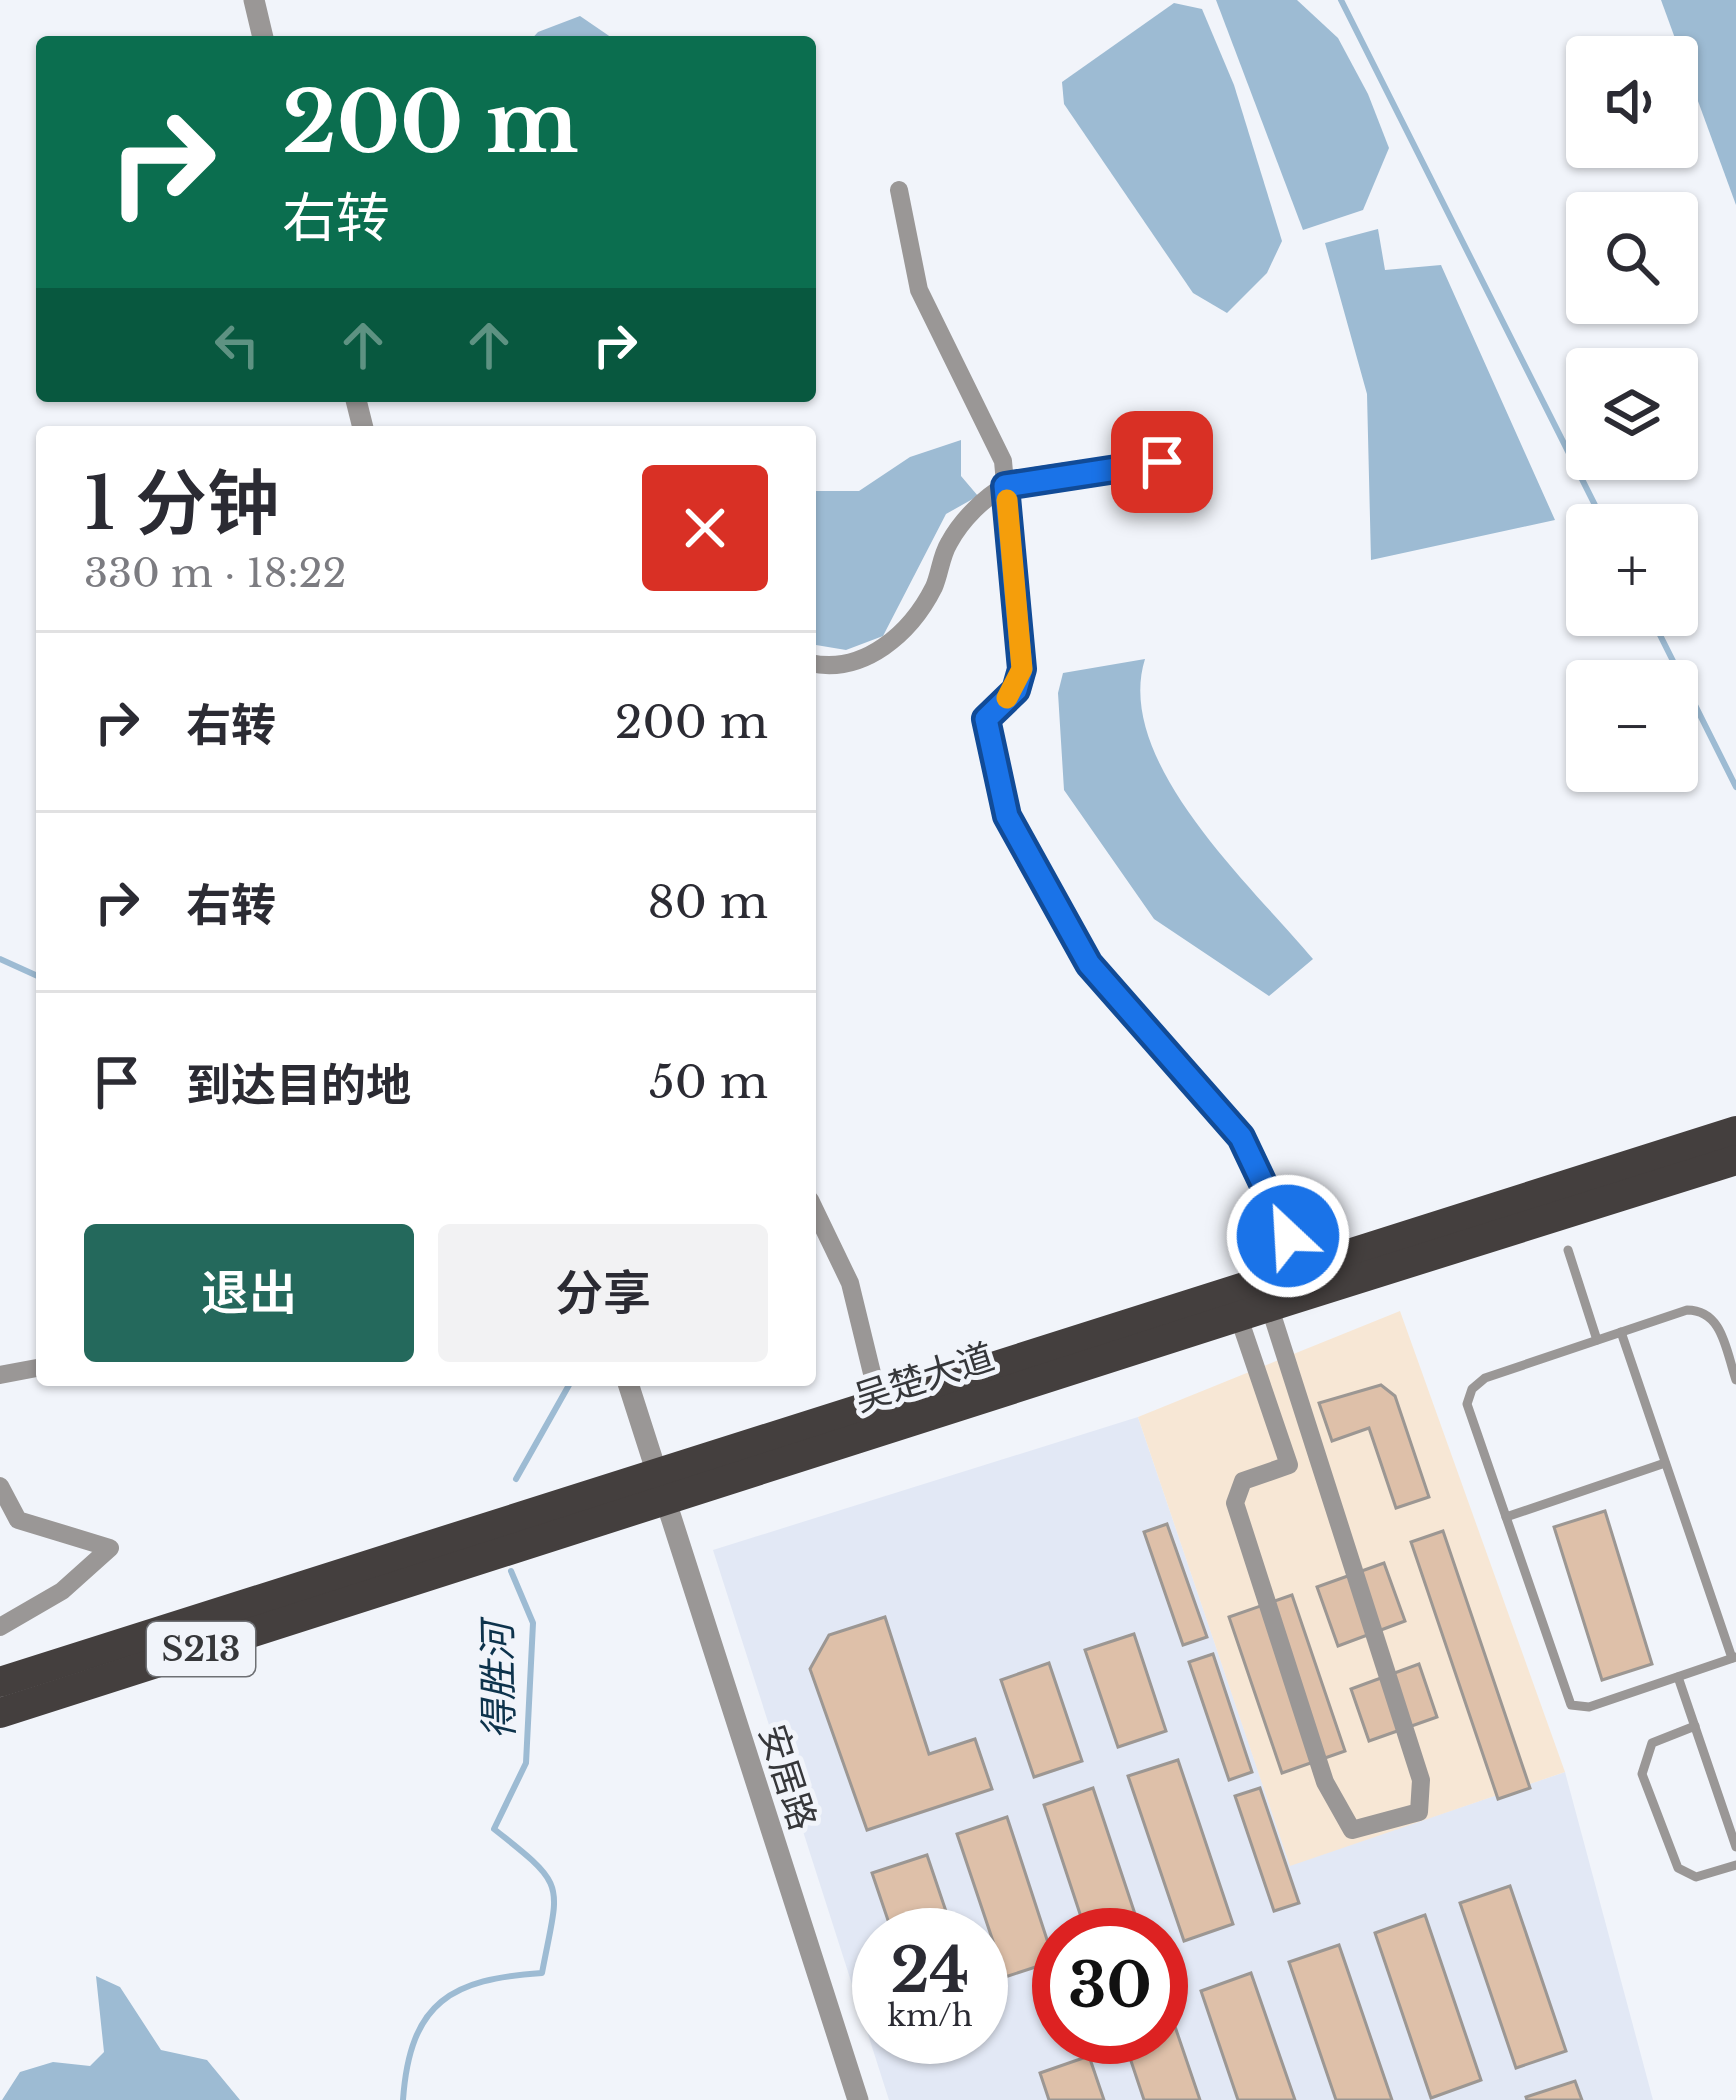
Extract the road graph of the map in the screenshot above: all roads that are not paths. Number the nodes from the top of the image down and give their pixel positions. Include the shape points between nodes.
1 (254, 0) edge
2 (263, 36) edge
3 (899, 190) dead end
4 (1162, 462) dead end
5 (1005, 486) junction
6 (816, 663) edge
7 (1736, 1131) edge
8 (1736, 1160) edge
9 (816, 1212) edge
10 (1568, 1250) dead end
11 (1303, 1269) junction
12 (1269, 1305) junction
13 (1238, 1315) junction
14 (1621, 1332) junction
15 (1597, 1340) junction
16 (36, 1368) edge
17 (0, 1375) edge
18 (1736, 1380) edge
19 (628, 1386) edge
20 (880, 1406) junction
21 (1665, 1462) junction
22 (0, 1486) edge
23 (661, 1489) junction
24 (1506, 1516) junction
25 (398, 1572) junction
26 (0, 1627) edge
27 (1734, 1658) edge
28 (1678, 1677) junction
29 (0, 1682) edge
30 (0, 1713) edge
31 (1695, 1726) junction
32 (1736, 1847) edge
33 (1736, 1865) edge
34 (858, 2100) edge

1 - 2 street
3 - 5 street via 919,290 1003,461
4 - 5 street
5 - 6 street via 947,544 935,585 889,646 844,665
5 - 11 street via 1022,669 1016,690 986,719 1007,816 1089,964 1241,1137
7 - 11 highway, 吴楚大道 / S213
8 - 12 highway, 吴楚大道 / S213
9 - 20 street via 850,1283
10 - 15 lane
11 - 20 highway, 吴楚大道 / S213
12 - 13 highway, 吴楚大道 / S213
12 - 13 street via 1421,1780 1418,1812 1352,1830 1324,1783 1235,1503 1243,1481 1289,1465
13 - 23 highway, 吴楚大道 / S213
14 - 15 lane
14 - 18 lane via 1703,1311 1717,1322
14 - 21 lane
15 - 24 lane via 1472,1389 1468,1414
16 - 17 street
19 - 23 street, 安居路
20 - 23 highway, 吴楚大道 / S213
21 - 24 lane
21 - 27 lane
22 - 26 street via 18,1520 110,1548 62,1592
23 - 25 highway, 吴楚大道 / S213
23 - 34 street, 安居路
24 - 28 lane via 1571,1705 1589,1707
25 - 29 highway, 吴楚大道 / S213
25 - 30 highway, 吴楚大道 / S213
27 - 28 lane
28 - 31 lane
31 - 32 lane
31 - 33 lane via 1652,1743 1642,1774 1678,1868 1696,1877

